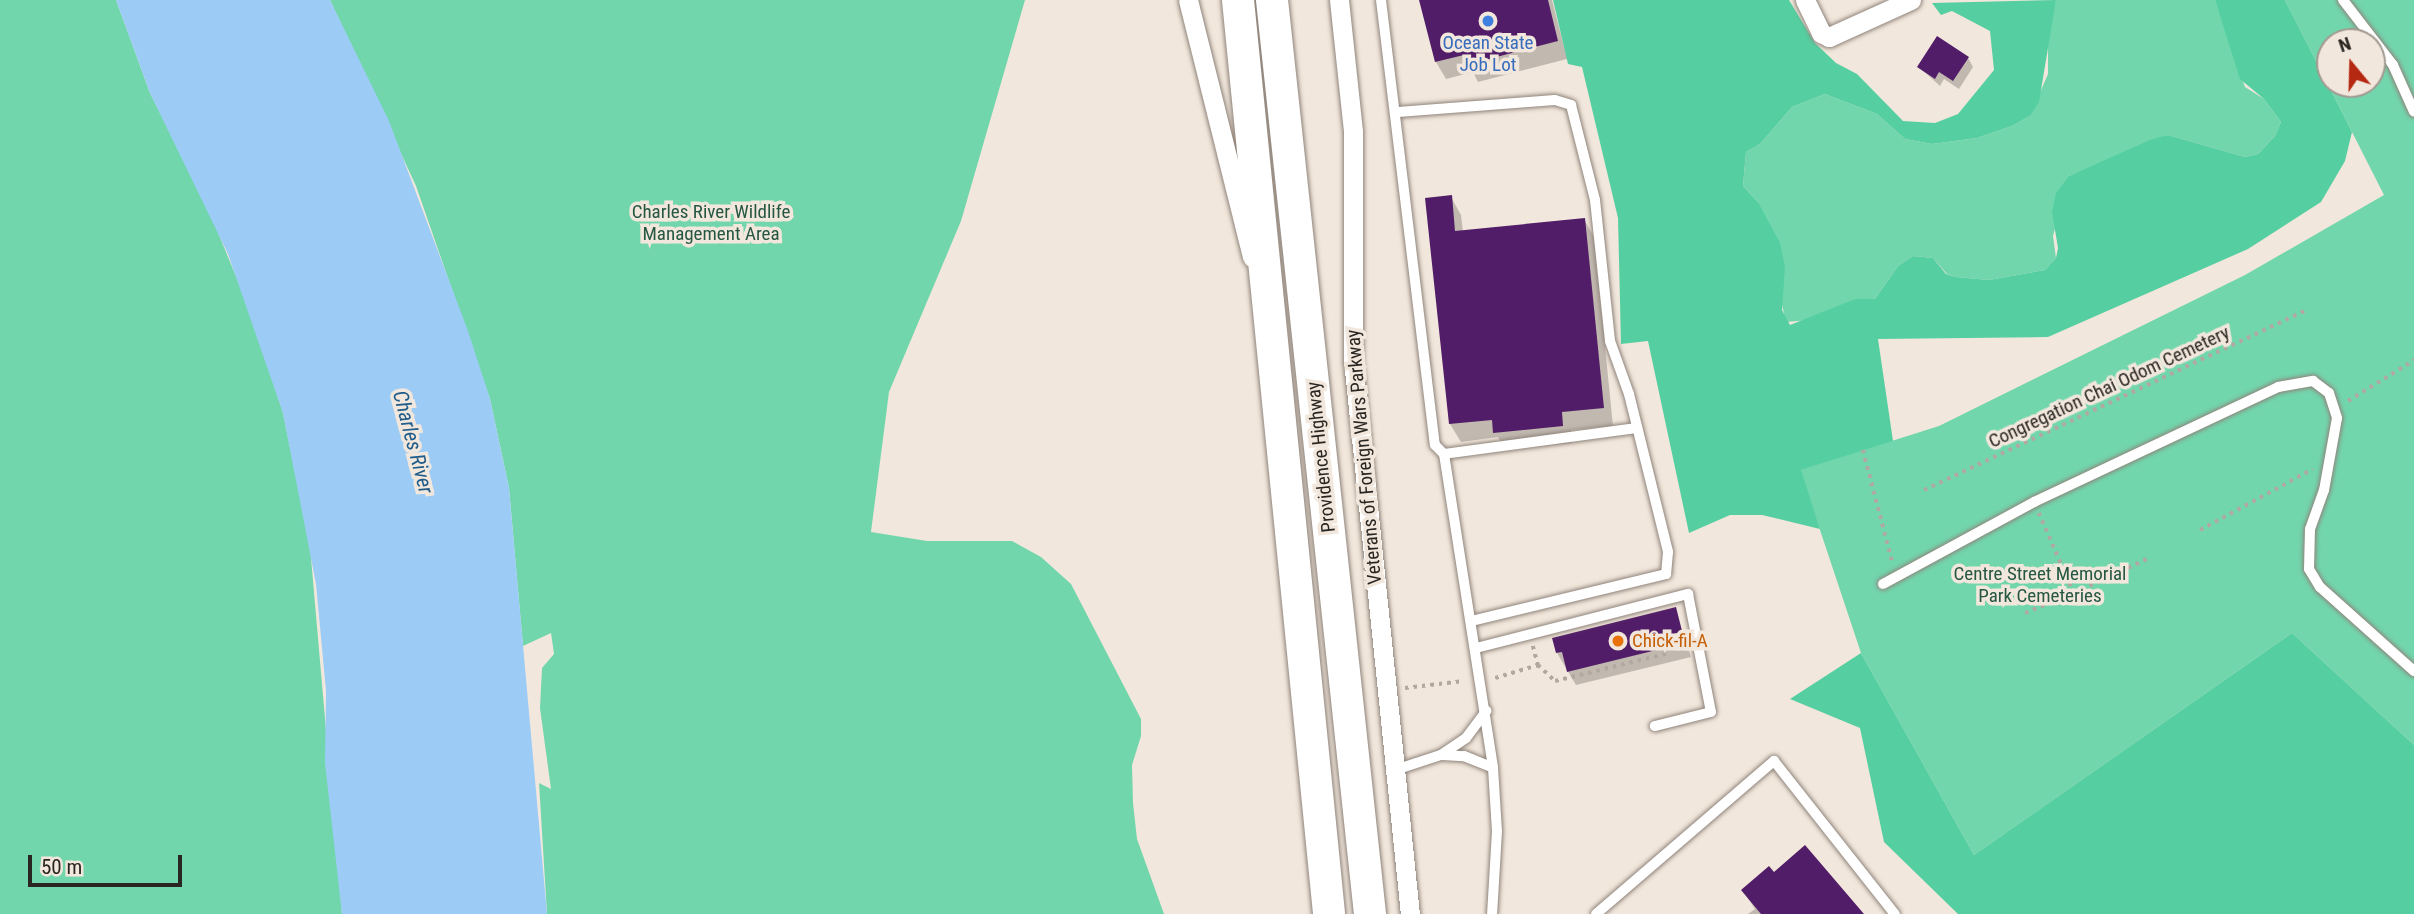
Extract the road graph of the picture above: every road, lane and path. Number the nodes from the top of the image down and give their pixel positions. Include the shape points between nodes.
1 (1188, 0) edge
2 (1238, 0) edge
3 (1272, 0) edge
4 (1339, 0) edge
5 (1381, 0) edge
6 (1805, 0) edge
7 (1911, 0) edge
8 (2343, 0) edge
9 (1398, 112) junction
10 (2414, 112) edge
11 (2306, 310) dead end
12 (1269, 315) junction
13 (2414, 360) edge
14 (2358, 396) dead end
15 (1637, 428) junction
16 (1863, 450) dead end
17 (1444, 454) junction
18 (2331, 460) junction
19 (1924, 490) dead end
20 (2034, 502) junction
21 (2200, 530) dead end
22 (2149, 558) dead end
23 (1896, 576) junction
24 (1882, 584) dead end
25 (2074, 593) junction
26 (2025, 613) dead end
27 (1472, 621) junction
28 (1532, 642) dead end
29 (1476, 648) junction
30 (1668, 653) dead end
31 (1538, 665) junction
32 (2414, 671) edge
33 (1495, 678) dead end
34 (1466, 681) dead end
35 (1403, 688) dead end
36 (1486, 711) junction
37 (1655, 726) dead end
38 (1441, 755) junction
39 (1493, 768) junction
40 (1395, 770) junction
41 (1411, 913) edge
42 (1329, 914) edge
43 (1370, 914) edge
44 (1492, 914) edge
45 (1596, 914) edge
46 (1895, 914) edge

1 - 12 street via 1226,165
2 - 12 highway, Providence Highway
3 - 43 highway, Providence Highway
4 - 40 street, Veterans of Foreign Wars Parkway via 1353,132 1353,359
5 - 9 lane
6 - 7 street via 1821,33 1829,37
8 - 10 lane via 2393,65
9 - 15 lane via 1555,100 1571,105 1595,200 1610,341
9 - 17 lane via 1435,445
11 - 19 path, Congregation Chai Odom Cemetery
12 - 42 highway, Providence Highway
13 - 14 path
15 - 17 lane
15 - 27 lane via 1668,552 1666,574
16 - 23 path
17 - 27 lane
18 - 20 lane via 2336,409 2324,386 2301,380
18 - 21 path
18 - 32 lane via 2310,529 2309,569 2320,587
20 - 23 lane
20 - 25 path
22 - 25 path
23 - 24 lane
25 - 26 path
27 - 29 lane
28 - 31 path
29 - 36 lane
29 - 37 lane via 1688,594 1711,712
30 - 31 path via 1555,681
31 - 33 path
34 - 35 path
36 - 38 lane via 1466,738
36 - 39 lane
38 - 39 lane via 1464,756
38 - 40 lane
39 - 44 lane via 1497,814
40 - 41 street, Veterans of Foreign Wars Parkway
45 - 46 lane via 1774,761

